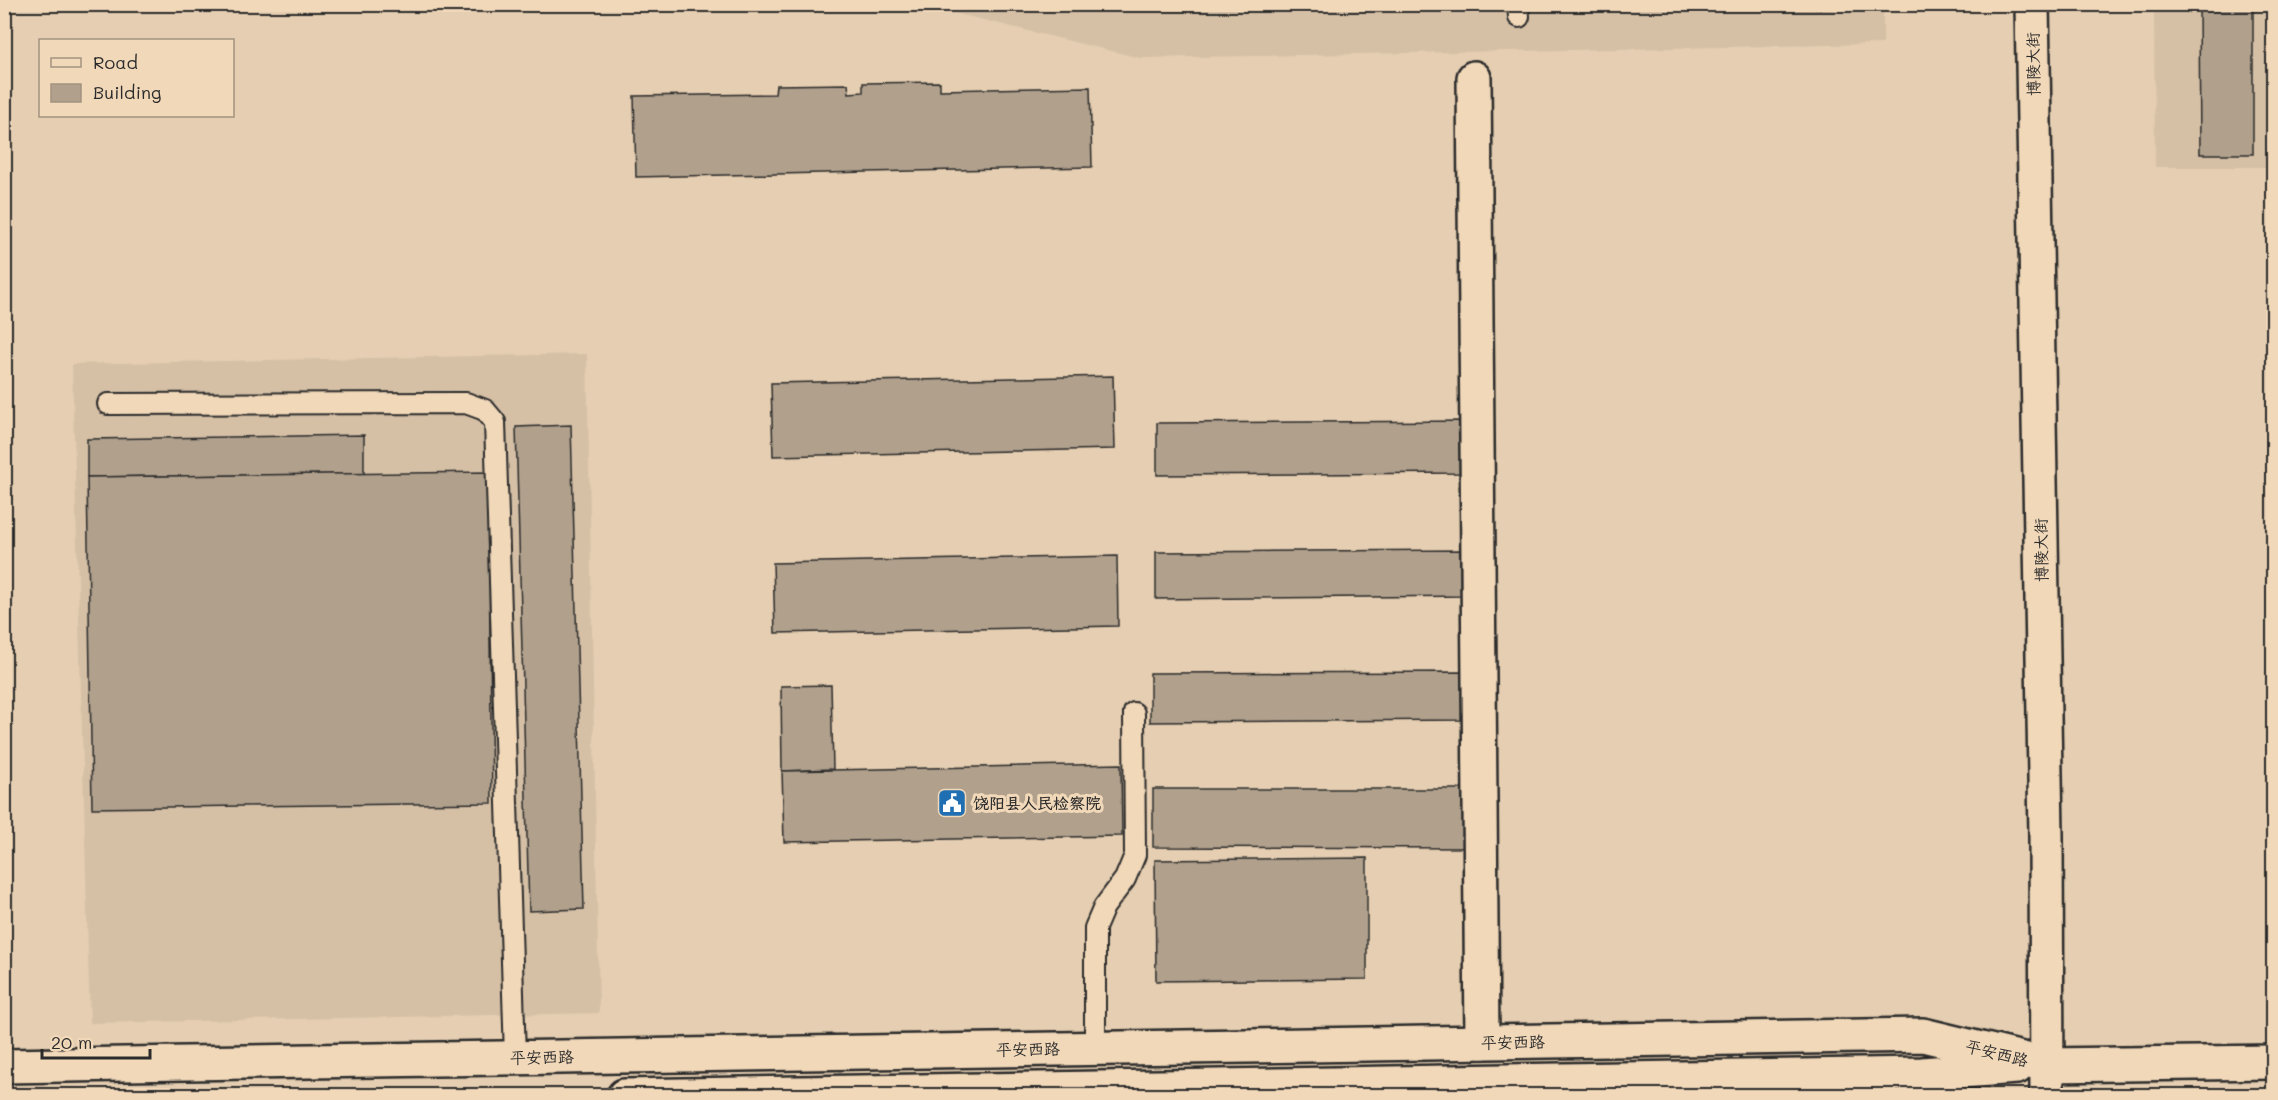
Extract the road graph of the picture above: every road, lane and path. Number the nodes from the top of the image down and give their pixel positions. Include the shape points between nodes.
1 (2032, 4) edge
2 (1474, 78) dead end
3 (108, 404) dead end
4 (1134, 713) dead end
5 (1482, 1042) junction
6 (1095, 1048) junction
7 (515, 1057) junction
8 (2274, 1062) edge
9 (4, 1066) edge
10 (2047, 1080) edge
11 (1126, 1091) edge
12 (624, 1095) edge

1 - 10 main road, 博陵大街
2 - 5 main road
3 - 7 lane via 466,403 485,410 495,422
4 - 6 lane via 1135,855 1095,928
5 - 6 main road, 平安西路
5 - 10 main road, 平安西路 via 1923,1035
6 - 7 main road, 平安西路
7 - 9 main road, 平安西路
8 - 10 main road, 平安西路
10 - 11 main road, 平安西路 via 1911,1074
11 - 12 main road, 平安西路

